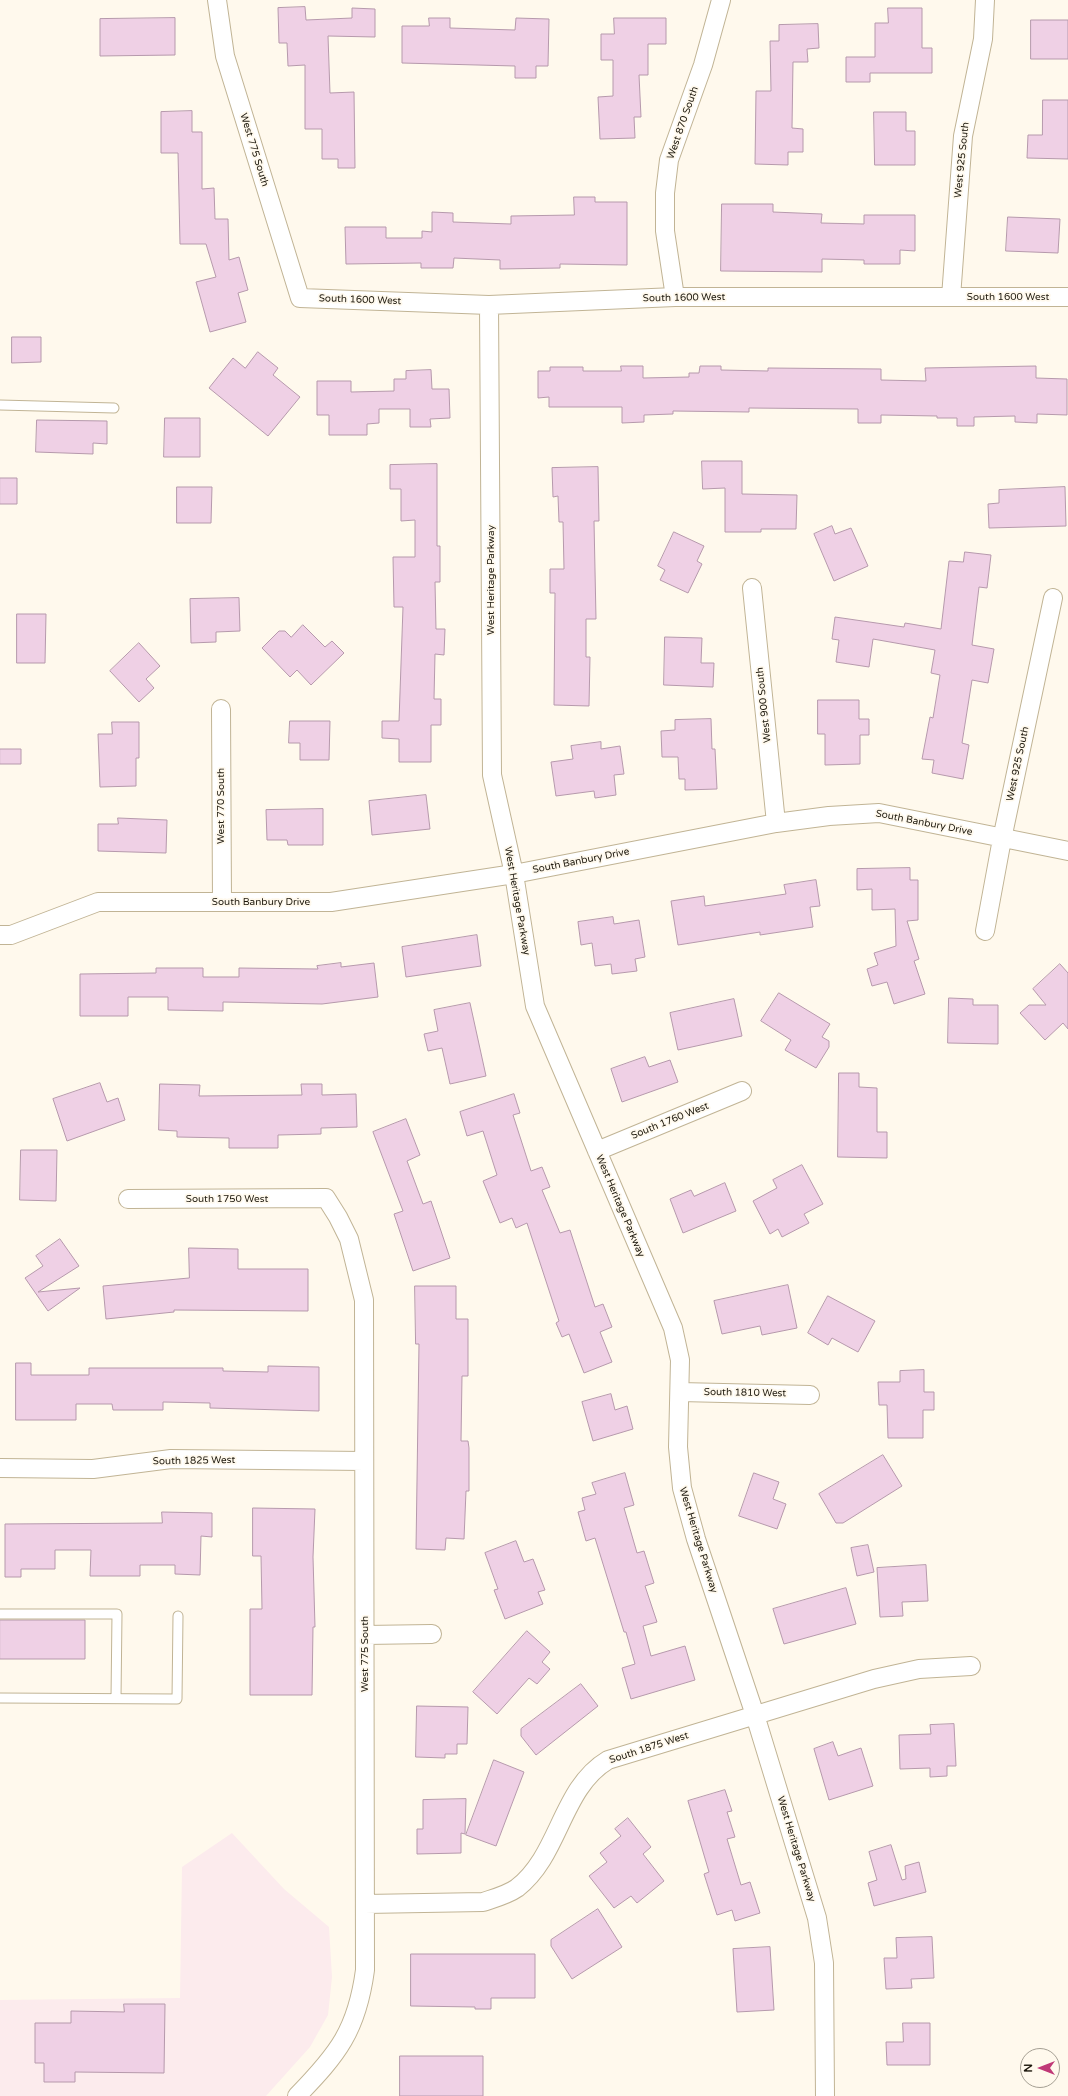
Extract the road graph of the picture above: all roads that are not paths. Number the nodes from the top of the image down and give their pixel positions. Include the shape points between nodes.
1 (217, 0) edge
2 (722, 0) edge
3 (985, 0) edge
4 (675, 297) junction
5 (951, 297) junction
6 (1068, 297) edge
7 (300, 298) joint
8 (489, 305) junction
9 (0, 405) edge
10 (114, 408) dead end
11 (752, 588) dead end
12 (1053, 598) dead end
13 (221, 709) dead end
14 (776, 823) junction
15 (1002, 839) junction
16 (1068, 851) edge
17 (514, 874) junction
18 (222, 902) junction
19 (985, 931) dead end
20 (0, 935) edge
21 (742, 1091) dead end
22 (596, 1151) junction
23 (326, 1198) joint
24 (128, 1199) dead end
25 (680, 1392) junction
26 (810, 1395) dead end
27 (364, 1461) junction
28 (0, 1468) edge
29 (0, 1614) edge
30 (178, 1616) dead end
31 (432, 1634) dead end
32 (365, 1635) junction
33 (971, 1666) dead end
34 (0, 1698) edge
35 (116, 1698) junction
36 (755, 1715) junction
37 (365, 1904) junction
38 (297, 2096) edge
39 (825, 2096) edge

1 - 7 street, West 775 South via 226,56
2 - 4 street, West 870 South via 703,66 669,160 665,193 665,231
3 - 5 street, West 925 South via 983,39 962,136
4 - 5 street, South 1600 West
4 - 8 street, South 1600 West
5 - 6 street, South 1600 West
7 - 8 street, South 1600 West
8 - 17 street, West Heritage Parkway via 492,775
9 - 10 lane
11 - 14 street, West 900 South
12 - 15 street, West 925 South
13 - 18 street, West 770 South
14 - 15 street, South Banbury Drive via 879,813
14 - 17 street, South Banbury Drive
15 - 16 street, South Banbury Drive
15 - 19 street, West 925 South
17 - 18 street, South Banbury Drive via 331,902
17 - 22 street, West Heritage Parkway via 535,1006
18 - 20 street, South Banbury Drive via 98,902 11,935
21 - 22 street, South 1760 West
22 - 25 street, West Heritage Parkway via 673,1328 680,1360
23 - 24 street, South 1750 West
23 - 27 street, West 775 South via 349,1239 364,1300
25 - 26 street, South 1810 West
25 - 36 street, West Heritage Parkway via 678,1447 682,1488 696,1539
27 - 28 street, South 1825 West via 171,1459 93,1469
27 - 32 street, West 775 South
29 - 35 lane via 117,1614
30 - 35 lane via 177,1698
31 - 32 street
32 - 37 street, West 775 South
33 - 36 street, South 1875 West via 919,1669 874,1679
34 - 35 lane
36 - 37 street, South 1875 West via 608,1760 596,1767 585,1779 529,1878 516,1889 483,1902
36 - 39 street, West Heritage Parkway via 817,1918 824,1963
37 - 38 street, West 775 South via 365,1970 355,2016 325,2068

